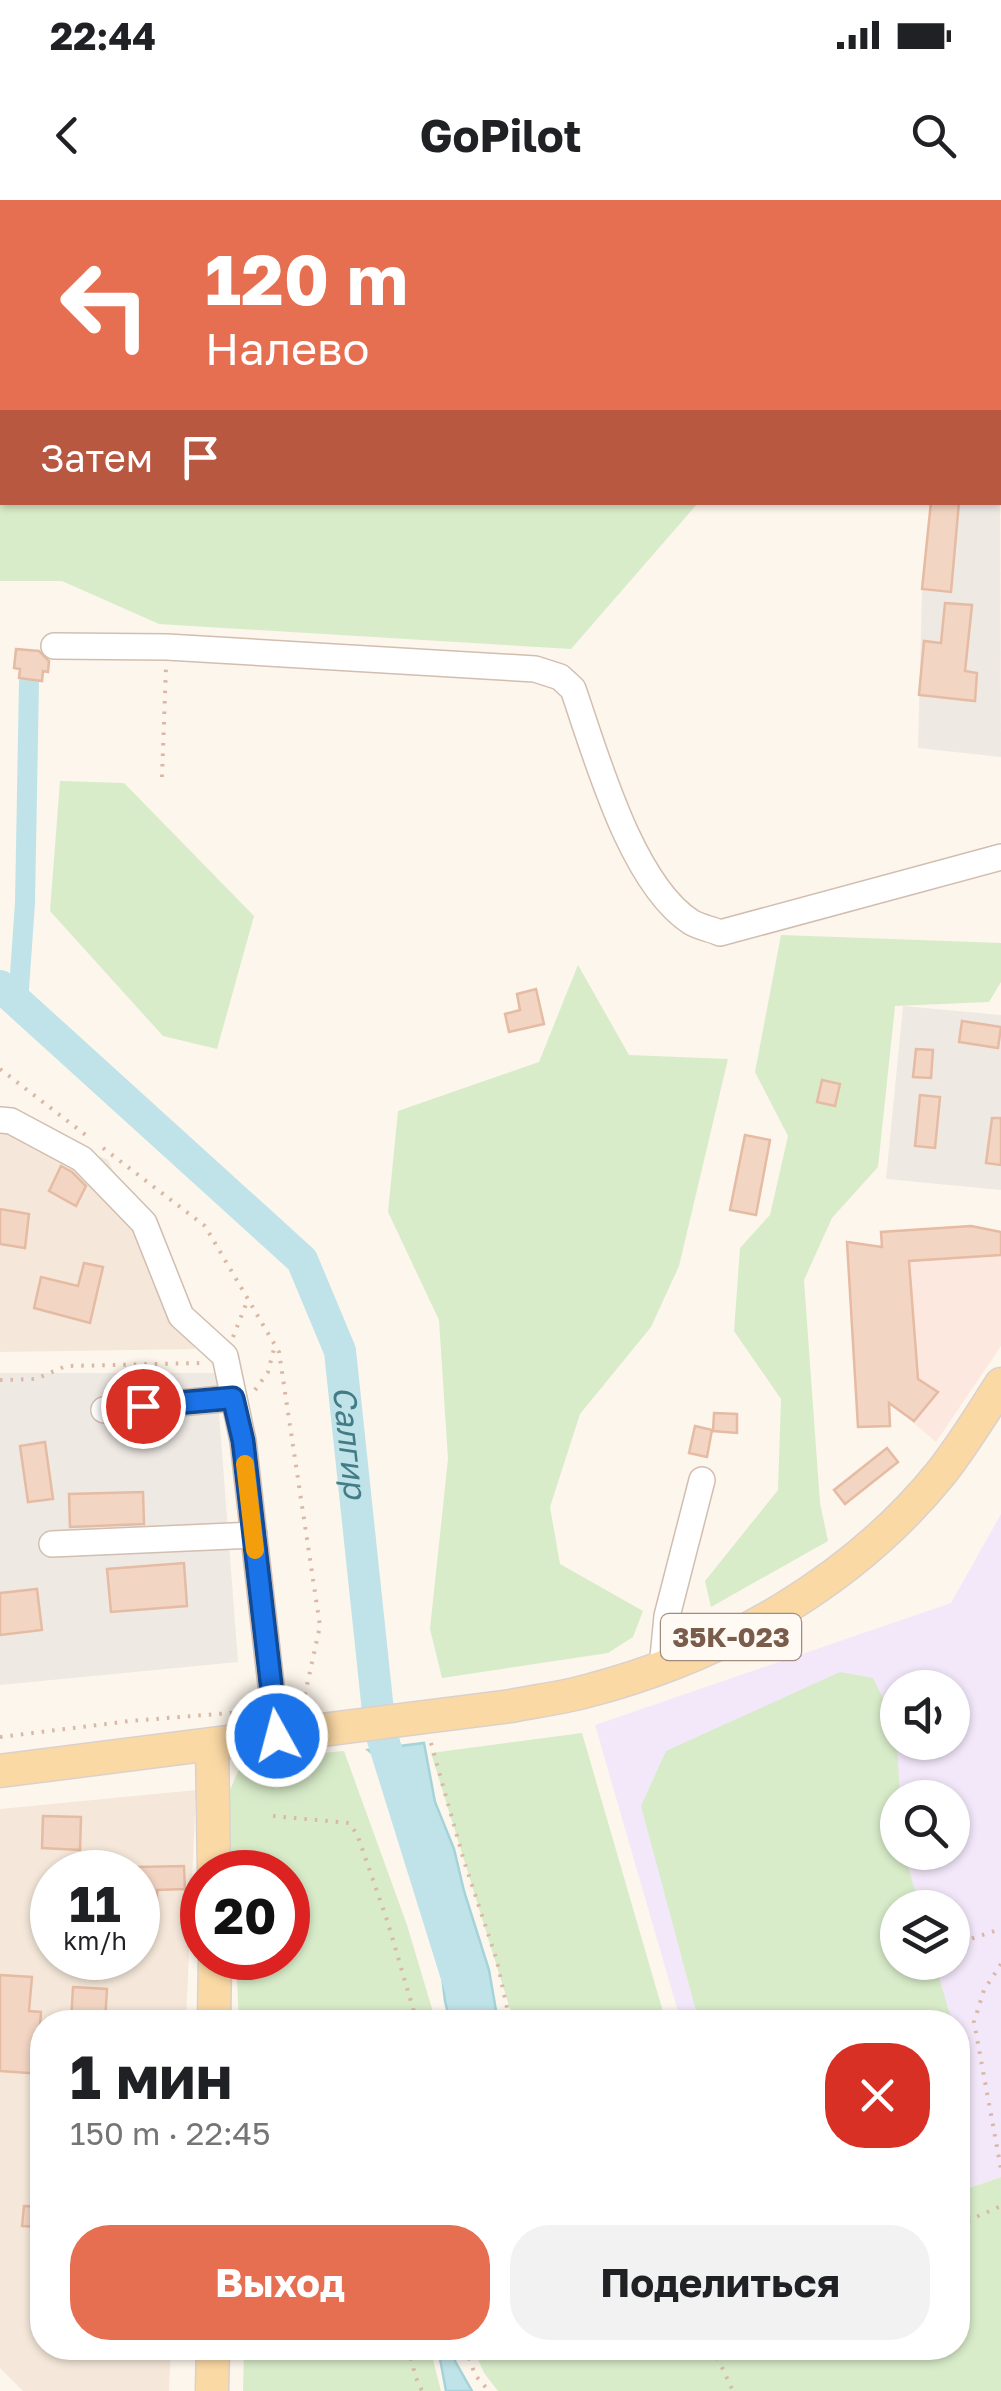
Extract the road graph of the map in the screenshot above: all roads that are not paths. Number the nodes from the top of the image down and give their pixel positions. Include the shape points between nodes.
1 (54, 646) dead end
2 (1001, 857) edge
3 (0, 1120) edge
4 (1001, 1384) edge
5 (233, 1398) junction
6 (104, 1410) dead end
7 (702, 1480) dead end
8 (254, 1535) junction
9 (52, 1544) dead end
10 (662, 1668) junction
11 (275, 1723) junction
12 (212, 1744) junction
13 (0, 1771) edge
14 (214, 1850) edge
15 (215, 1980) edge
16 (214, 2010) edge
17 (213, 2360) edge
18 (212, 2391) edge

1 - 2 lane via 535,669 560,677 572,689 626,837 667,901 692,923 720,932
3 - 5 lane via 82,1160 144,1223 181,1316 225,1356
4 - 10 main road, 35К-023 via 909,1510 830,1578 774,1615
5 - 6 lane
5 - 8 lane
7 - 10 lane via 667,1616
8 - 9 lane
8 - 11 lane
10 - 11 main road, 35К-023 via 432,1728
11 - 12 main road, 35К-023
12 - 13 main road, 35К-023
12 - 14 main road
15 - 16 main road
17 - 18 main road

